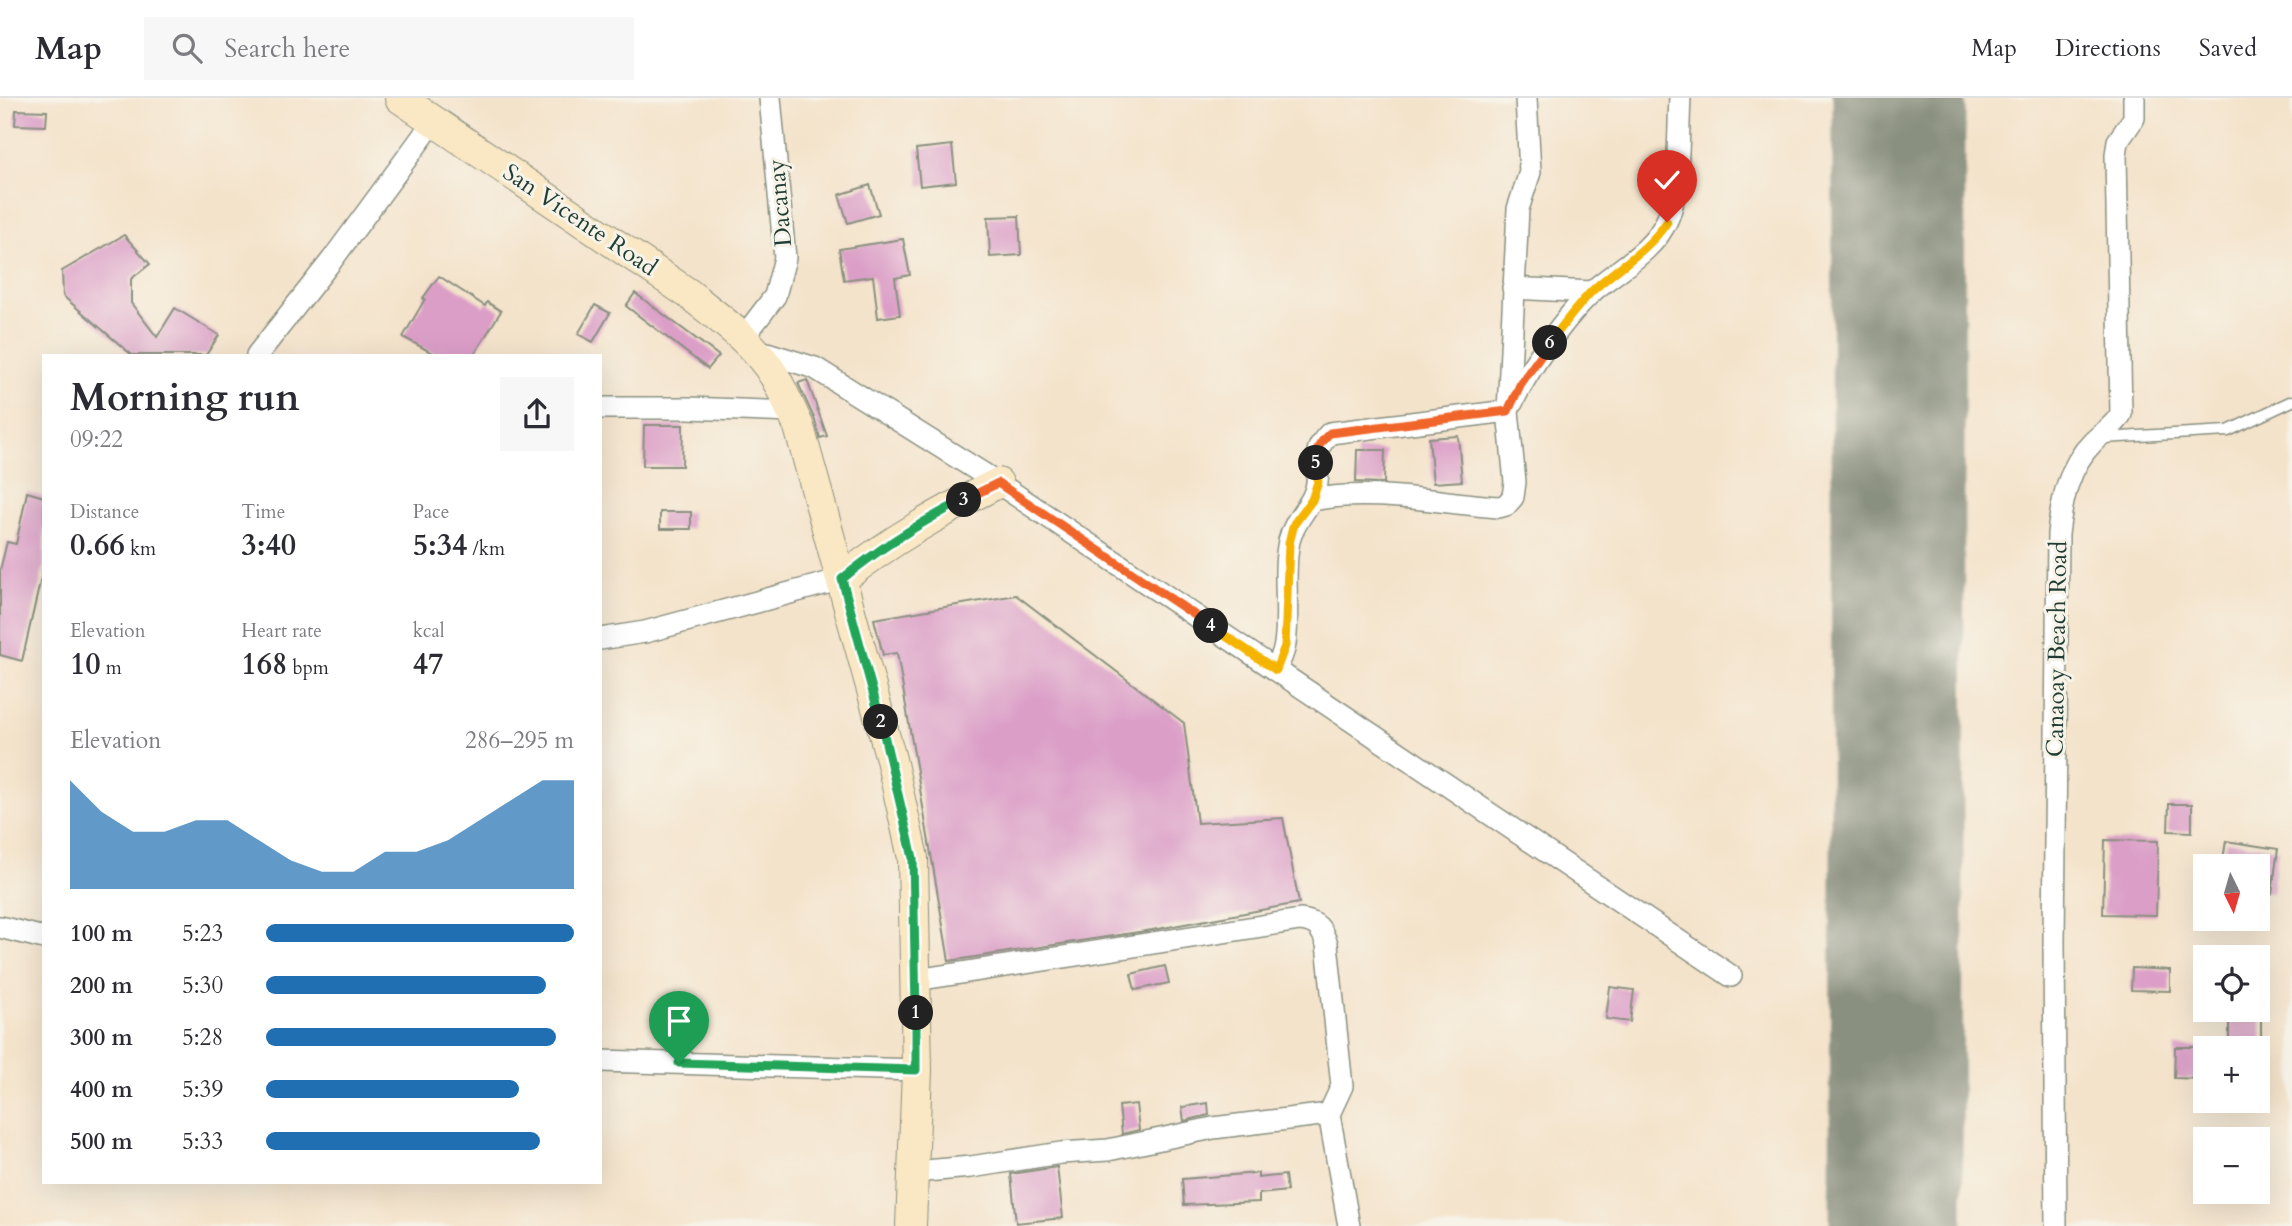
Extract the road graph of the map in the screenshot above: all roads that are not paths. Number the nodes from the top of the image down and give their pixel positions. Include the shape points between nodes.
1 (400, 98) edge
2 (770, 98) edge
3 (1526, 98) edge
4 (1680, 98) edge
5 (2134, 98) edge
6 (434, 121) junction
7 (1513, 288) junction
8 (1592, 292) junction
9 (748, 344) junction
10 (258, 354) edge
11 (2292, 401) edge
12 (602, 408) edge
13 (1508, 411) junction
14 (792, 412) junction
15 (2096, 439) junction
16 (998, 483) junction
17 (1312, 500) junction
18 (842, 579) junction
19 (602, 639) edge
20 (1276, 670) junction
21 (0, 927) edge
22 (42, 938) edge
23 (1731, 976) dead end
24 (916, 980) junction
25 (602, 1061) edge
26 (916, 1070) junction
27 (1329, 1114) junction
28 (914, 1172) junction
29 (911, 1226) edge
30 (1349, 1226) edge
31 (2056, 1226) edge

1 - 6 street, San Vicente Road
2 - 9 street, Dacanay via 785,258 775,296
3 - 7 street via 1530,172 1518,209
4 - 8 street via 1673,204 1667,222 1639,255
5 - 15 street, Canaoay Beach Road via 2134,118 2118,141 2116,155 2122,408 2118,421
6 - 9 street, San Vicente Road via 678,287
6 - 10 street
7 - 8 street
7 - 13 street
8 - 13 street via 1521,383
9 - 14 street, San Vicente Road via 775,376
9 - 16 street via 816,368
11 - 15 lane via 2228,432
12 - 14 street
13 - 17 street via 1330,433 1316,454 1318,482
13 - 17 street via 1515,482 1507,505 1332,496
14 - 18 street, San Vicente Road
15 - 31 street, Canaoay Beach Road via 2069,478 2058,534
16 - 18 street via 933,516
16 - 20 street
17 - 20 street via 1294,524 1289,543 1285,646
18 - 19 street via 645,632
18 - 24 street, San Vicente Road via 911,846
20 - 23 street
21 - 22 street
24 - 26 street, San Vicente Road
24 - 27 street via 1300,920 1314,922 1327,944 1342,1086
25 - 26 street
26 - 28 street, San Vicente Road
27 - 28 street via 1213,1128 1108,1150
27 - 30 street
28 - 29 street, San Vicente Road

